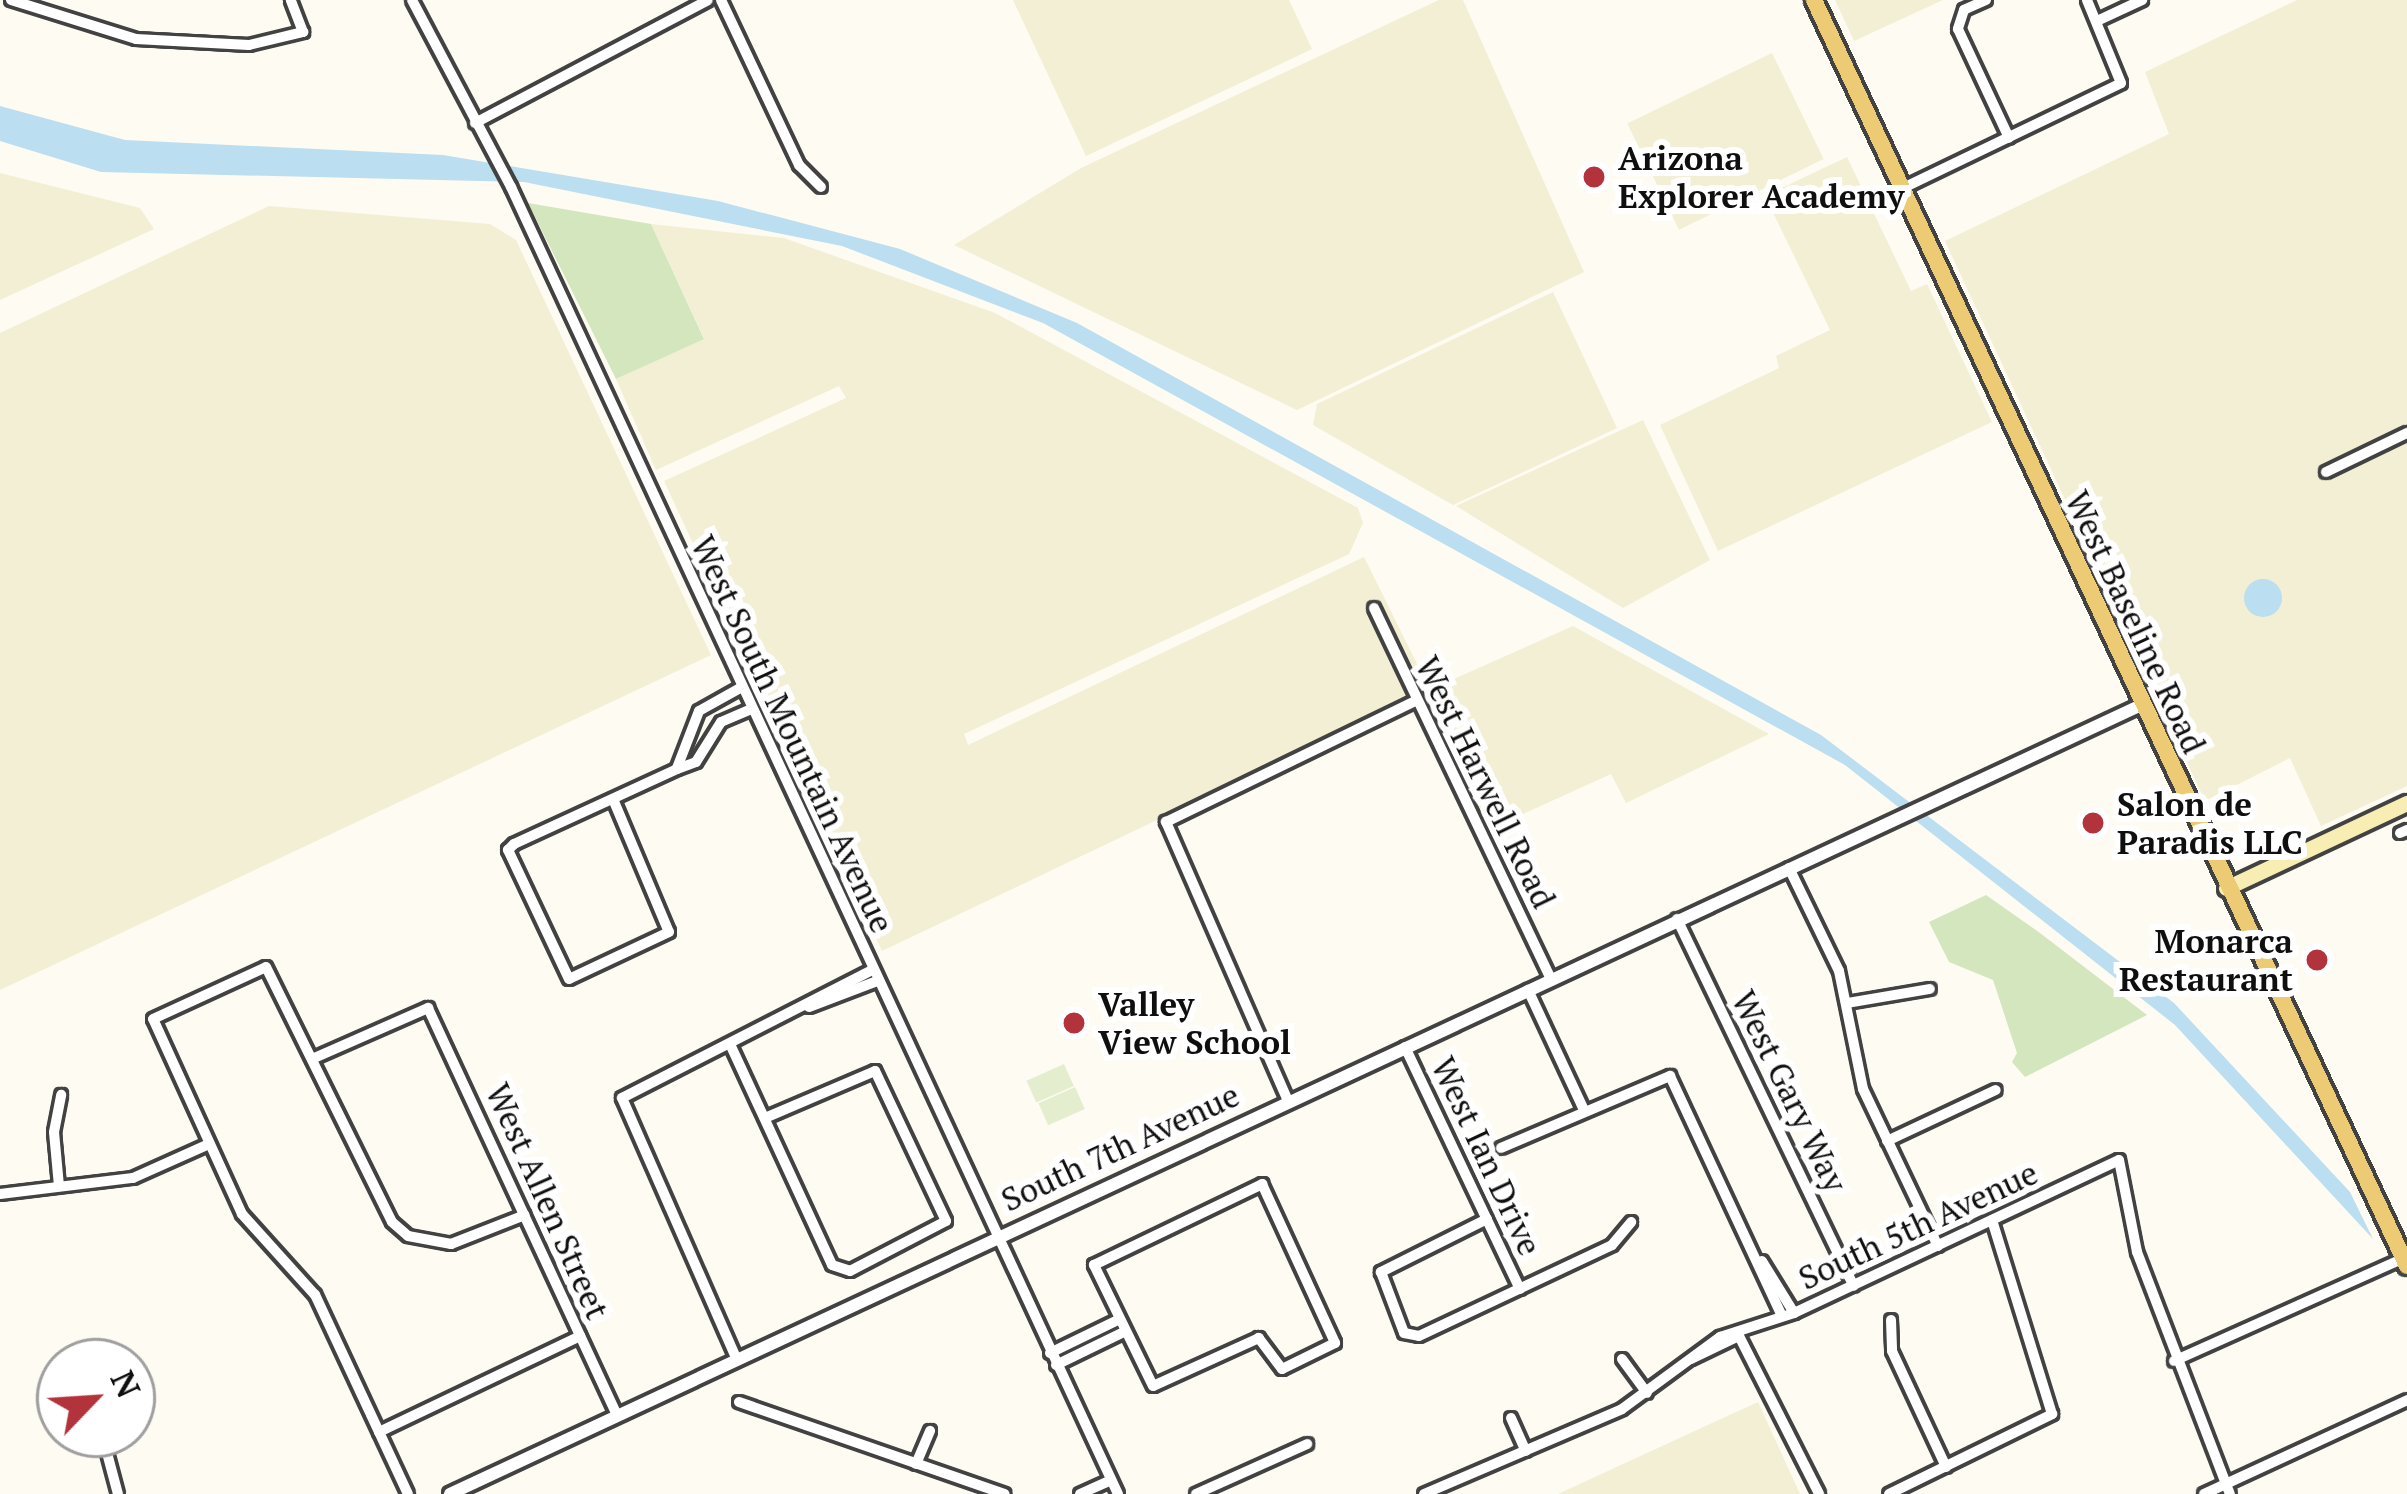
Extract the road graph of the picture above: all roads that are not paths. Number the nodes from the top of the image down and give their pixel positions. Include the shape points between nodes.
1 (11, 0) edge
2 (291, 0) edge
3 (412, 0) edge
4 (708, 0) edge
5 (721, 0) edge
6 (1814, 0) edge
7 (1986, 0) edge
8 (2087, 0) edge
9 (2142, 0) edge
10 (2097, 21) junction
11 (475, 122) junction
12 (2009, 138) junction
13 (821, 187) dead end
14 (1901, 189) junction
15 (2407, 433) edge
16 (2326, 472) dead end
17 (1374, 608) dead end
18 (742, 687) junction
19 (1417, 700) junction
20 (2141, 705) junction
21 (752, 709) junction
22 (698, 715) junction
23 (717, 727) junction
24 (677, 769) junction
25 (613, 799) junction
26 (2407, 803) edge
27 (1789, 868) junction
28 (2226, 887) junction
29 (1677, 920) junction
30 (875, 976) junction
31 (1551, 979) junction
32 (1930, 989) dead end
33 (1528, 990) junction
34 (1847, 1003) junction
35 (730, 1044) junction
36 (1406, 1047) junction
37 (312, 1059) junction
38 (1996, 1090) dead end
39 (61, 1095) dead end
40 (1288, 1101) junction
41 (1583, 1110) junction
42 (765, 1118) junction
43 (1888, 1142) junction
44 (209, 1144) junction
45 (1501, 1148) dead end
46 (58, 1186) junction
47 (0, 1194) edge
48 (525, 1215) junction
49 (1487, 1219) junction
50 (1992, 1220) junction
51 (1631, 1222) dead end
52 (994, 1238) junction
53 (1938, 1246) junction
54 (2406, 1260) edge
55 (1854, 1286) junction
56 (1520, 1289) junction
57 (1788, 1314) junction
58 (1891, 1320) dead end
59 (1121, 1326) junction
60 (580, 1336) junction
61 (1739, 1336) junction
62 (1053, 1359) junction
63 (1622, 1359) dead end
64 (737, 1360) junction
65 (2174, 1361) junction
66 (1647, 1393) junction
67 (2407, 1400) edge
68 (739, 1402) dead end
69 (617, 1416) junction
70 (1511, 1418) dead end
71 (930, 1431) dead end
72 (379, 1432) junction
73 (1306, 1444) dead end
74 (1526, 1451) junction
75 (108, 1458) edge
76 (916, 1464) junction
77 (1946, 1467) junction
78 (965, 1480) junction
79 (1111, 1480) junction
80 (2228, 1489) edge
81 (118, 1494) edge
82 (408, 1494) edge
83 (451, 1494) edge
84 (960, 1494) edge
85 (1005, 1494) edge
86 (1080, 1494) edge
87 (1118, 1494) edge
88 (1196, 1494) edge
89 (1424, 1494) edge
90 (1819, 1494) edge
91 (1889, 1494) edge
92 (2204, 1494) edge

1 - 2 street via 136,39 273,44 303,32
3 - 11 street, West South Mountain Avenue
4 - 11 street
5 - 13 street via 799,165
6 - 14 main road, West Baseline Road
7 - 12 street via 1957,18
8 - 10 street
9 - 10 street
10 - 12 street via 2121,83
11 - 18 street, West South Mountain Avenue
12 - 14 street
14 - 20 main road, West Baseline Road
15 - 16 street
17 - 19 street, West Harwell Road
18 - 21 street, West South Mountain Avenue
18 - 22 street
19 - 31 street, West Harwell Road
19 - 40 street via 1166,822
20 - 27 street, South 7th Avenue
20 - 28 main road, West Baseline Road
21 - 23 street
21 - 30 street, West South Mountain Avenue
22 - 23 street
22 - 24 street
23 - 24 street via 701,759
24 - 25 street
25 - 25 street via 508,850 565,978 669,932
26 - 28 main road
27 - 29 street, South 7th Avenue
27 - 34 street
28 - 54 main road, West Baseline Road
29 - 31 street, South 7th Avenue
29 - 55 street, West Gary Way
30 - 35 street
30 - 52 street, West South Mountain Avenue
31 - 33 street, South 7th Avenue
32 - 34 street
33 - 36 street, South 7th Avenue
33 - 41 street
34 - 43 street via 1860,1078
35 - 42 street
35 - 64 street via 622,1097
36 - 40 street, South 7th Avenue
36 - 49 street, West Ian Drive
37 - 44 street via 266,968 153,1019
37 - 48 street via 379,1206 408,1237 452,1244
37 - 48 street, West Allen Street via 428,1008
38 - 43 street
39 - 46 street via 53,1132
40 - 52 street, South 7th Avenue
41 - 45 street
41 - 57 street via 1670,1076
42 - 42 street via 840,1271 946,1221 875,1071
43 - 53 street
44 - 46 street via 133,1178
44 - 72 street via 242,1214 315,1295
46 - 47 street
48 - 60 street, West Allen Street
49 - 56 street, West Ian Drive
49 - 56 street via 1382,1272 1411,1336
50 - 53 street, South 5th Avenue
50 - 65 street, South 5th Avenue via 2119,1160 2137,1252
50 - 77 street via 2052,1414
51 - 56 street via 1612,1246
52 - 62 street, West South Mountain Avenue
52 - 64 street, South 7th Avenue
53 - 55 street, South 5th Avenue
54 - 65 street
55 - 57 street, South 5th Avenue
57 - 61 street, South 5th Avenue
58 - 77 street via 1892,1351
59 - 59 street via 1153,1386 1259,1338 1282,1369 1335,1343 1262,1184 1094,1264
59 - 62 street
60 - 69 street, West Allen Street
60 - 72 street
61 - 66 street, South 5th Avenue
61 - 90 street
62 - 79 street, West South Mountain Avenue
63 - 66 street
64 - 69 street, South 7th Avenue
65 - 80 street
66 - 74 street, South 5th Avenue
67 - 80 street
68 - 76 street
69 - 83 street, South 7th Avenue
70 - 74 street
71 - 76 street
72 - 82 street
73 - 88 street
74 - 89 street, South 5th Avenue
75 - 81 street
76 - 78 street
77 - 91 street
78 - 84 street
78 - 85 street
79 - 86 street
79 - 87 street, West South Mountain Avenue
80 - 92 street

